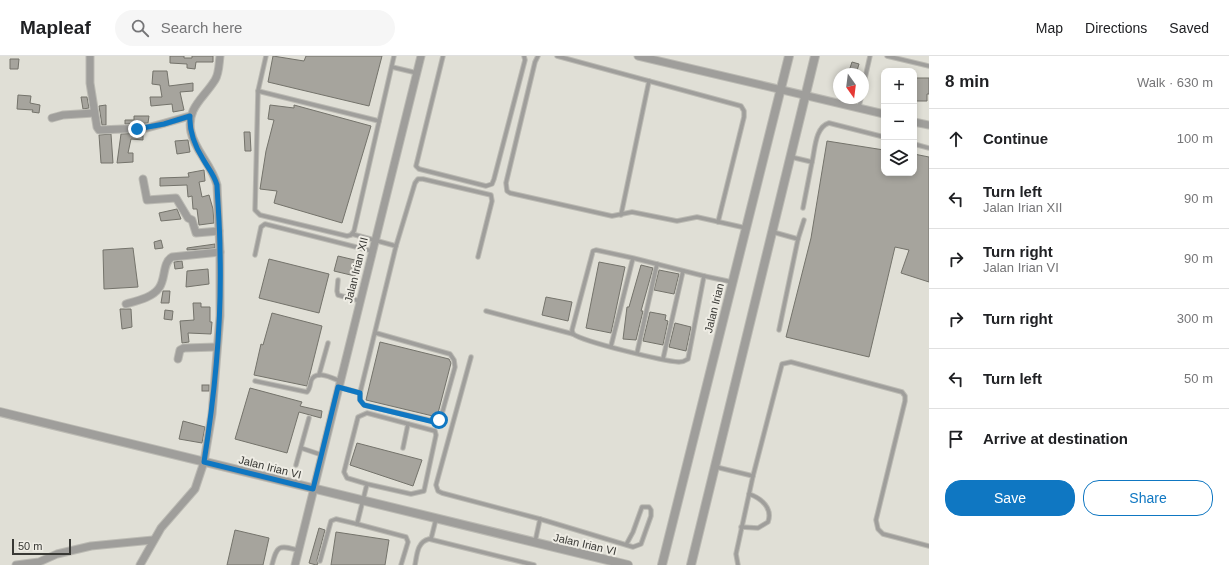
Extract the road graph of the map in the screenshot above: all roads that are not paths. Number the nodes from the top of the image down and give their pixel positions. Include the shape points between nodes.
1 (90, 56) edge
2 (220, 56) edge
3 (266, 56) edge
4 (394, 56) edge
5 (421, 56) edge
6 (443, 56) edge
7 (524, 56) edge
8 (538, 56) edge
9 (557, 56) edge
10 (638, 56) edge
11 (789, 56) edge
12 (815, 56) edge
13 (870, 56) edge
14 (887, 56) edge
15 (929, 66) edge
16 (392, 67) junction
17 (867, 68) edge
18 (417, 73) junction
19 (649, 81) junction
20 (258, 91) junction
21 (781, 91) junction
22 (805, 96) junction
23 (860, 104) edge
24 (859, 107) junction
25 (94, 113) junction
26 (881, 113) edge
27 (190, 116) junction
28 (52, 118) dead end
29 (379, 122) junction
30 (917, 123) edge
31 (929, 125) edge
32 (881, 136) edge
33 (917, 145) edge
34 (929, 148) edge
35 (790, 157) junction
36 (812, 162) junction
37 (143, 179) dead end
38 (803, 208) dead end
39 (621, 215) junction
40 (804, 220) dead end
41 (718, 222) junction
42 (746, 228) junction
43 (219, 231) junction
44 (771, 231) junction
45 (352, 234) junction
46 (798, 239) junction
47 (375, 240) junction
48 (396, 246) junction
49 (372, 251) junction
50 (220, 252) junction
51 (255, 255) dead end
52 (478, 257) dead end
53 (633, 258) junction
54 (657, 264) junction
55 (683, 271) junction
56 (704, 276) junction
57 (338, 280) dead end
58 (732, 282) junction
59 (360, 301) junction
60 (126, 304) dead end
61 (486, 311) dead end
62 (778, 330) dead end
63 (376, 333) junction
64 (573, 334) junction
65 (328, 343) dead end
66 (611, 346) junction
67 (217, 347) junction
68 (637, 353) junction
69 (471, 356) dead end
70 (178, 359) dead end
71 (663, 359) junction
72 (319, 375) junction
73 (255, 382) dead end
74 (339, 384) junction
75 (360, 393) junction
76 (0, 412) edge
77 (309, 418) dead end
78 (408, 424) junction
79 (300, 448) junction
80 (403, 448) dead end
81 (322, 454) junction
82 (204, 462) junction
83 (296, 465) dead end
84 (716, 467) junction
85 (752, 476) junction
86 (366, 484) junction
87 (313, 489) junction
88 (749, 494) junction
89 (363, 501) junction
90 (436, 519) junction
91 (540, 520) junction
92 (357, 524) junction
93 (741, 527) junction
94 (153, 540) junction
95 (431, 540) junction
96 (534, 543) junction
97 (626, 545) junction
98 (929, 546) edge
99 (298, 550) junction
100 (320, 561) dead end
101 (16, 565) edge
102 (140, 565) edge
103 (272, 565) edge
104 (295, 565) edge
105 (401, 565) edge
106 (415, 565) edge
107 (534, 565) edge
108 (628, 565) edge
109 (662, 565) edge
110 (691, 565) edge
111 (738, 565) edge

1 - 25 street
2 - 27 street via 215,81 201,97
3 - 20 lane
4 - 16 lane
5 - 18 street, Jalan Irian XII
6 - 7 lane via 416,166 419,170 486,186 492,184 494,179
8 - 39 lane via 506,183 507,191 612,216
9 - 19 lane
10 - 21 street
11 - 21 street, Jalan Irian
12 - 22 street
13 - 17 lane
14 - 15 lane
16 - 18 lane
16 - 29 lane
18 - 47 street, Jalan Irian XII
19 - 39 lane
19 - 41 lane via 738,104 743,110 744,117
20 - 29 lane
20 - 45 lane via 254,206 256,212 347,236
21 - 22 street
21 - 42 street, Jalan Irian
22 - 24 street
22 - 35 street
23 - 24 lane
24 - 26 street
25 - 27 street via 97,127 103,131 147,128
25 - 28 street
27 - 43 street via 193,138 216,181
29 - 45 lane
30 - 31 street
32 - 36 lane via 826,124 820,130
33 - 34 lane
35 - 36 lane
35 - 44 street
36 - 38 lane
37 - 43 street via 147,200 176,198 188,218 192,220 196,232
39 - 41 lane via 632,212 676,221 697,217
40 - 46 lane
41 - 42 lane
42 - 58 street, Jalan Irian
43 - 50 street
44 - 46 lane
44 - 84 street
45 - 47 lane
46 - 62 lane
47 - 48 lane
47 - 49 street, Jalan Irian XII
48 - 52 lane via 415,183 418,179 423,179 491,195 492,201
48 - 63 lane
49 - 51 lane via 264,224 261,227
49 - 59 street, Jalan Irian XII
50 - 60 street via 172,257 167,263 159,288 145,298
50 - 67 street
53 - 54 lane
53 - 64 lane via 593,251
53 - 66 lane
54 - 55 lane
54 - 68 lane
55 - 56 lane
55 - 71 lane
56 - 58 lane
56 - 71 lane via 688,359 680,362
57 - 59 lane via 338,295
58 - 109 street, Jalan Irian
59 - 74 street, Jalan Irian XII
61 - 64 lane
63 - 75 lane
63 - 75 lane via 448,353 454,360 455,367 441,418 437,422 364,405 360,400
64 - 66 lane via 579,338
65 - 72 lane
66 - 68 lane
67 - 70 street via 184,348 180,350
67 - 82 street via 212,414
68 - 71 lane
69 - 91 lane via 436,485 438,491
72 - 73 lane via 313,378 306,392
72 - 74 lane
74 - 75 lane
74 - 81 street, Jalan Irian XII
76 - 82 street, Jalan Irian VI
77 - 79 lane
78 - 80 lane
78 - 86 lane via 367,413 357,418 344,474 347,478
78 - 86 lane via 436,433 424,491 411,494
79 - 81 lane
79 - 83 lane
81 - 87 street, Jalan Irian XII
82 - 87 street, Jalan Irian VI
82 - 94 street via 195,489 173,512
84 - 85 lane
84 - 110 street
85 - 88 lane
85 - 98 lane via 782,364 794,362 902,392 905,401 876,520 883,534
86 - 89 lane
87 - 89 street, Jalan Irian VI
87 - 99 street, Jalan Irian XII
88 - 93 lane
88 - 93 lane via 768,509 769,519 758,528
89 - 90 street, Jalan Irian VI
89 - 92 lane
90 - 95 lane
90 - 96 street, Jalan Irian VI
91 - 96 lane
91 - 97 lane
92 - 100 lane via 336,519 331,521
92 - 105 lane via 406,537 408,542
93 - 111 lane via 736,554
94 - 101 street via 91,546 57,554 39,562
94 - 102 street
95 - 106 lane via 426,539 421,544
95 - 107 lane
96 - 108 street, Jalan Irian VI
97 - 97 lane via 634,532 640,510 642,507 649,507 651,516 641,544 633,547
99 - 103 lane via 282,546 278,548
99 - 104 street, Jalan Irian XII

